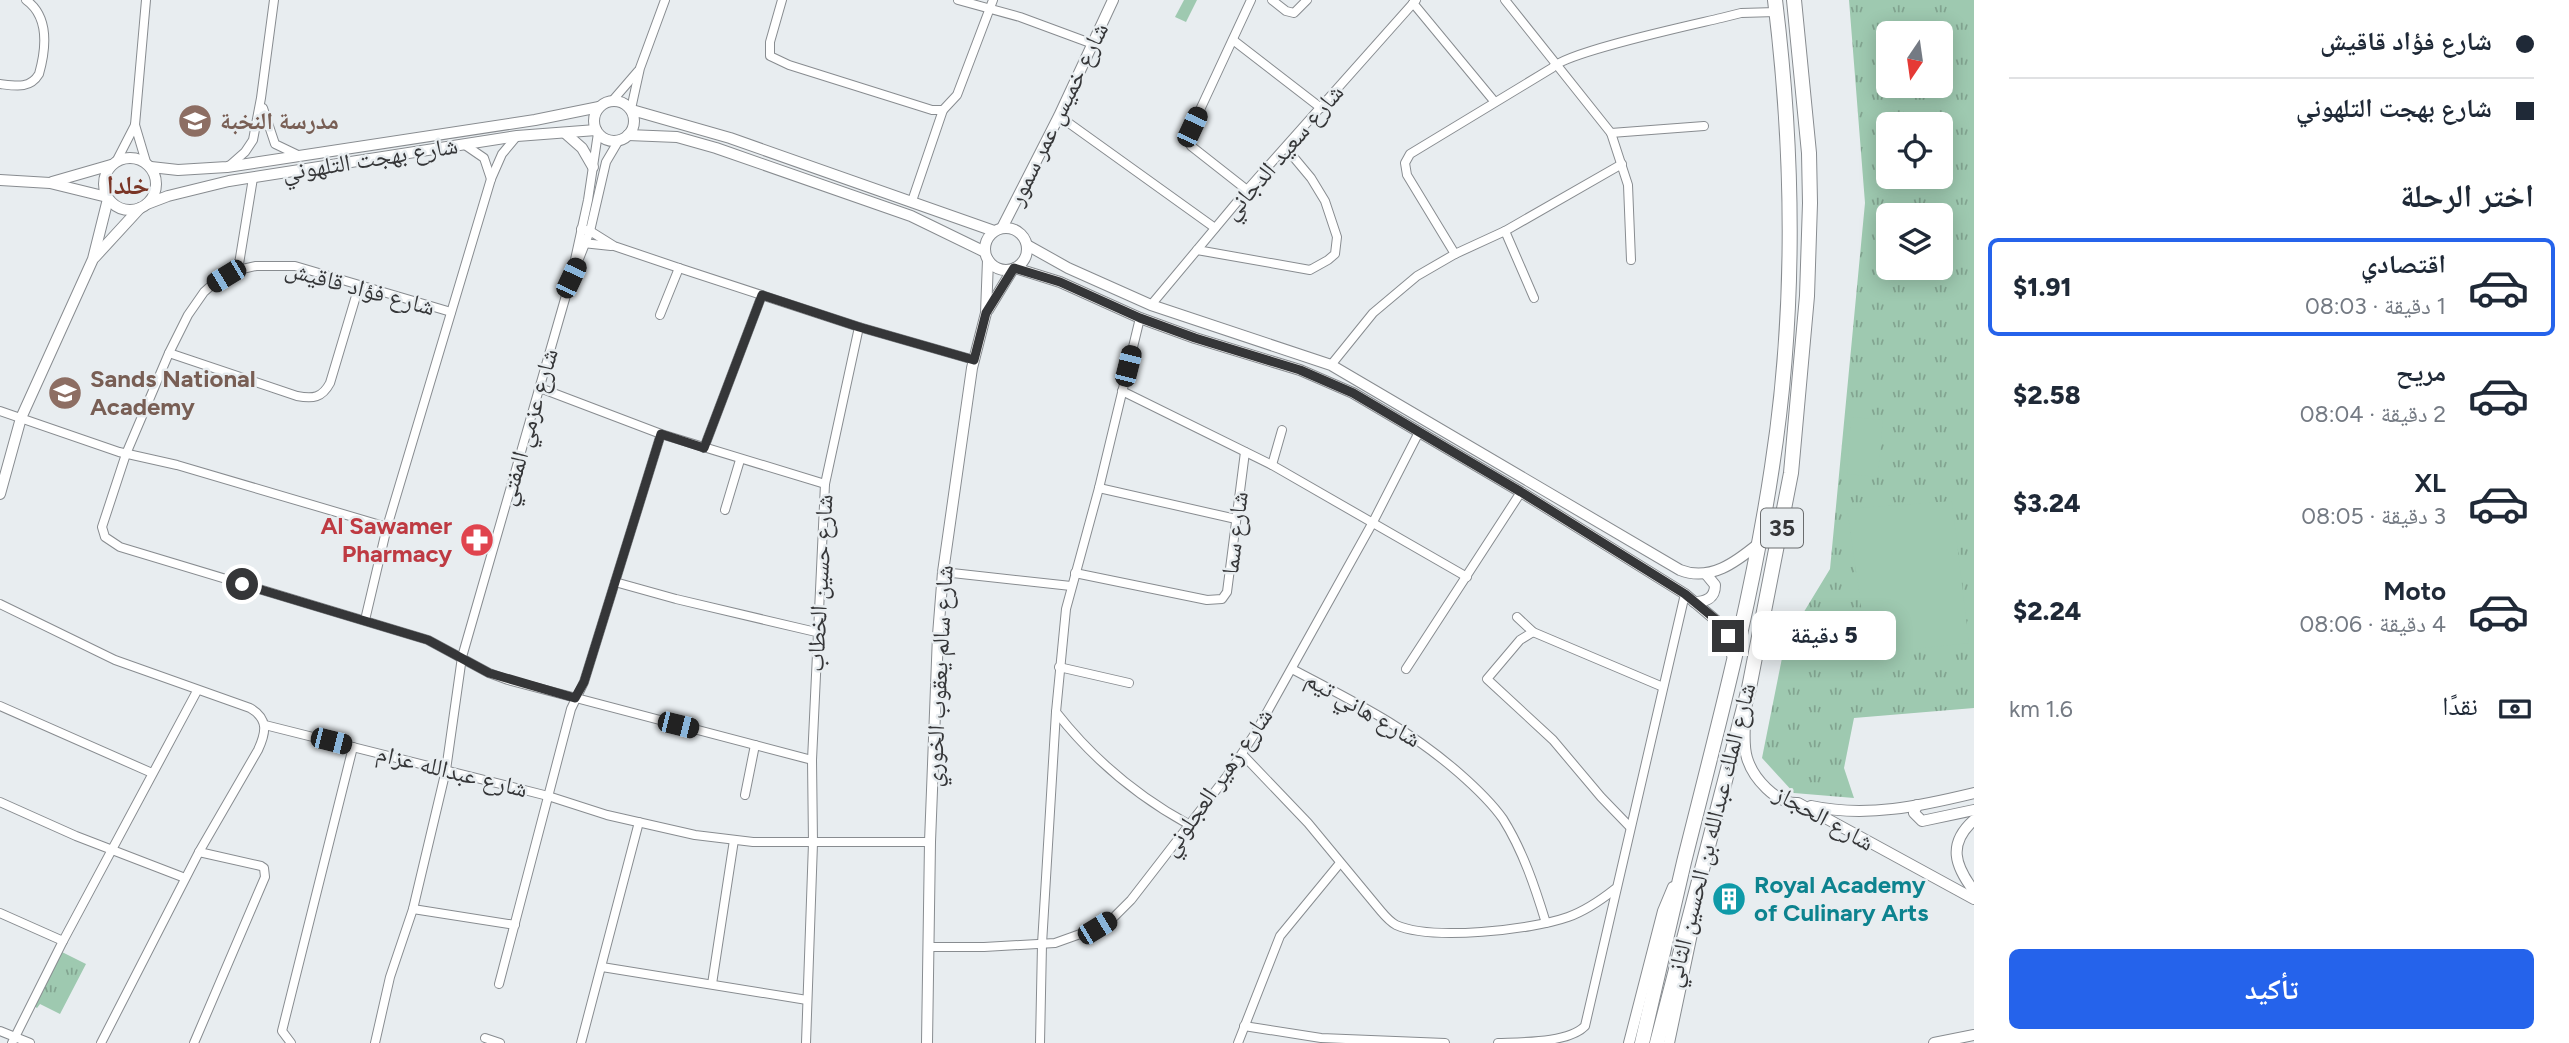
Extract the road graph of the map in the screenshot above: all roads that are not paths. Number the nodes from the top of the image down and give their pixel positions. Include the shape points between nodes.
1 (26, 0) edge
2 (146, 0) edge
3 (274, 0) edge
4 (666, 0) edge
5 (782, 0) edge
6 (958, 0) edge
7 (1113, 0) edge
8 (1251, 0) edge
9 (1272, 0) edge
10 (1307, 0) edge
11 (1505, 0) edge
12 (1794, 0) edge
13 (1414, 2) edge
14 (992, 4) edge
15 (1775, 6) edge
16 (1233, 40) junction
17 (1093, 44) junction
18 (1556, 63) junction
19 (640, 68) junction
20 (0, 84) edge
21 (261, 98) junction
22 (612, 100) junction
23 (1494, 102) junction
24 (599, 107) junction
25 (1321, 108) junction
26 (631, 110) junction
27 (943, 110) junction
28 (1059, 116) junction
29 (135, 125) junction
30 (1704, 126) dead end
31 (597, 132) junction
32 (565, 133) junction
33 (1611, 133) junction
34 (517, 136) junction
35 (624, 138) junction
36 (465, 144) junction
37 (1286, 148) junction
38 (302, 157) junction
39 (114, 162) junction
40 (1622, 163) junction
41 (149, 165) junction
42 (227, 167) junction
43 (593, 167) junction
44 (253, 178) junction
45 (491, 179) junction
46 (0, 180) edge
47 (50, 183) junction
48 (1247, 190) junction
49 (108, 198) junction
50 (912, 201) junction
51 (144, 206) junction
52 (998, 229) junction
53 (1215, 229) junction
54 (586, 230) junction
55 (1505, 231) junction
56 (582, 243) junction
57 (1027, 245) junction
58 (614, 246) junction
59 (1197, 250) junction
60 (1455, 254) junction
61 (986, 256) junction
62 (93, 260) junction
63 (1631, 260) dead end
64 (679, 268) junction
65 (1014, 268) junction
66 (238, 270) junction
67 (359, 286) junction
68 (762, 295) junction
69 (1534, 298) dead end
70 (1151, 305) junction
71 (451, 312) junction
72 (986, 313) junction
73 (660, 315) dead end
74 (1140, 318) junction
75 (859, 327) junction
76 (169, 353) junction
77 (974, 360) junction
78 (1331, 365) junction
79 (540, 388) junction
80 (1122, 391) junction
81 (0, 411) edge
82 (21, 418) junction
83 (1282, 430) dead end
84 (661, 434) junction
85 (1418, 434) junction
86 (704, 448) junction
87 (1245, 452) junction
88 (126, 454) junction
89 (740, 460) junction
90 (1272, 465) junction
91 (825, 484) junction
92 (1099, 488) junction
93 (1521, 492) junction
94 (0, 494) edge
95 (726, 510) dead end
96 (1236, 519) junction
97 (1373, 522) junction
98 (387, 527) junction
99 (1758, 544) junction
100 (943, 572) junction
101 (1075, 573) junction
102 (1706, 574) junction
103 (1467, 577) junction
104 (615, 582) junction
105 (1071, 586) junction
106 (1690, 598) junction
107 (0, 604) edge
108 (1517, 617) dead end
109 (365, 620) junction
110 (816, 632) junction
111 (1534, 632) junction
112 (461, 657) junction
113 (1059, 667) junction
114 (1734, 667) junction
115 (1292, 669) junction
116 (1406, 669) dead end
117 (1129, 682) dead end
118 (1663, 687) junction
119 (1749, 688) junction
120 (197, 691) junction
121 (575, 698) junction
122 (0, 706) edge
123 (1056, 712) junction
124 (265, 725) junction
125 (755, 745) junction
126 (353, 747) junction
127 (1242, 754) junction
128 (812, 760) junction
129 (446, 770) junction
130 (152, 773) junction
131 (1974, 793) edge
132 (745, 795) dead end
133 (548, 796) junction
134 (0, 802) edge
135 (1798, 803) junction
136 (1917, 805) junction
137 (1974, 810) edge
138 (1974, 820) edge
139 (639, 822) junction
140 (1188, 824) junction
141 (1630, 827) junction
142 (734, 841) junction
143 (930, 842) junction
144 (813, 843) junction
145 (112, 851) junction
146 (199, 852) junction
147 (1684, 862) junction
148 (1340, 863) junction
149 (1702, 866) junction
150 (185, 878) junction
151 (1615, 888) junction
152 (1974, 891) edge
153 (1974, 899) edge
154 (413, 909) junction
155 (0, 913) edge
156 (1546, 923) junction
157 (515, 925) junction
158 (62, 941) junction
159 (1042, 944) junction
160 (929, 947) junction
161 (602, 967) junction
162 (499, 984) dead end
163 (712, 984) junction
164 (807, 1000) junction
165 (1244, 1026) junction
166 (0, 1031) edge
167 (1974, 1036) edge
168 (485, 1038) edge
169 (14, 1040) edge
170 (1386, 1042) edge
171 (30, 1043) edge
172 (101, 1043) edge
173 (194, 1043) edge
174 (291, 1043) edge
175 (375, 1043) edge
176 (500, 1043) edge
177 (581, 1043) edge
178 (806, 1043) edge
179 (927, 1043) edge
180 (1040, 1043) edge
181 (1238, 1043) edge
182 (1445, 1043) edge
183 (1498, 1043) edge
184 (1629, 1043) edge
185 (1642, 1043) edge
186 (1657, 1043) edge
187 (1669, 1043) edge
188 (1934, 1043) edge
189 (1957, 1043) edge

1 - 20 street via 39,13 45,32 39,74 25,86
2 - 29 street
3 - 21 street
4 - 19 street
5 - 27 street via 770,56 921,107
6 - 14 street
7 - 17 street, شارع خميس عمر سمور
8 - 16 street
9 - 10 street via 1294,13
11 - 18 street
12 - 119 highway, شارع الملك عبدالله بن الحسين الثاني / 35 via 1809,153 1807,296 1789,486
13 - 23 street
13 - 25 street, شارع سعيد الدجاني
14 - 17 street
14 - 27 street via 957,95
15 - 18 street
15 - 99 highway, شارع الملك عبدالله بن الحسين الثاني / 35 via 1788,164 1789,305 1772,467
16 - 25 street
16 - 48 street via 1188,141
17 - 28 street, شارع خميس عمر سمور
18 - 23 street
18 - 33 street
19 - 22 street
19 - 26 street
21 - 38 street via 275,144
21 - 42 street via 250,146
22 - 24 street
22 - 26 street
23 - 60 street via 1410,154 1405,163 1407,175
24 - 31 street via 594,118
24 - 38 street, شارع بهجت التلهوني
25 - 37 street, شارع سعيد الدجاني
26 - 35 street via 634,123
26 - 50 street via 730,138
27 - 50 street
28 - 52 street, شارع خميس عمر سمور
28 - 53 street
29 - 39 street
29 - 41 street
30 - 33 street
31 - 32 street, شارع بهجت التلهوني
31 - 35 street via 607,140
31 - 43 street, شارع عزمي المفتي
32 - 34 street, شارع بهجت التلهوني
32 - 43 street via 582,148
33 - 40 street
34 - 36 street, شارع بهجت التلهوني
34 - 45 street via 502,154
35 - 54 street, شارع عزمي المفتي via 610,152
35 - 61 street via 677,137 716,148 911,216
36 - 44 street, شارع بهجت التلهوني
36 - 45 street via 484,158
37 - 48 street, شارع سعيد الدجاني
37 - 59 street via 1325,201 1337,237 1335,254 1310,270
38 - 42 street, شارع بهجت التلهوني
39 - 41 street via 132,157
39 - 47 street
39 - 49 street via 104,180
40 - 55 street
40 - 63 street via 1628,184
41 - 42 street, شارع بهجت التلهوني via 178,170
41 - 51 street via 157,183
43 - 54 street, شارع عزمي المفتي
44 - 51 street, شارع بهجت التلهوني via 202,187
44 - 66 street
45 - 71 street
46 - 47 street
47 - 49 street
48 - 53 street, شارع سعيد الدجاني
49 - 51 street via 123,209
49 - 62 street
50 - 52 street
51 - 62 street
52 - 57 street via 1018,231
52 - 61 street via 986,240
53 - 59 street, شارع سعيد الدجاني
54 - 56 street, شارع عزمي المفتي
54 - 58 street
55 - 60 street
55 - 69 street
56 - 58 street
56 - 79 street, شارع عزمي المفتي
57 - 65 street via 1025,258
57 - 70 street
58 - 64 street
59 - 70 street, شارع سعيد الدجاني
60 - 78 street via 1387,300
61 - 65 street via 1002,270
61 - 72 street, شارع سالم يعقوب الخوري
62 - 82 street
64 - 68 street
64 - 73 street
65 - 72 street, شارع سالم يعقوب الخوري
65 - 74 street via 1060,282
66 - 67 street, شارع فؤاد قاقيش via 295,266
66 - 76 street, شارع فؤاد قاقيش via 204,292
67 - 71 street, شارع فؤاد قاقيش
67 - 76 street via 330,383 318,397 297,396
68 - 75 street
68 - 86 street
70 - 78 street
71 - 98 street
72 - 77 street, شارع سالم يعقوب الخوري
74 - 80 street
74 - 85 street via 1327,380
75 - 77 street
75 - 91 street, شارع حسين الخطاب
76 - 88 street, شارع فؤاد قاقيش
77 - 100 street, شارع سالم يعقوب الخوري
78 - 102 street via 1680,570
79 - 84 street
79 - 112 street, شارع عزمي المفتي
80 - 87 street
80 - 92 street
81 - 82 street
82 - 88 street
82 - 94 street
83 - 90 street
84 - 86 street
84 - 104 street
85 - 93 street
85 - 97 street, شارع زهير العجلوني
86 - 89 street
87 - 90 street
87 - 96 street, شارع سما
88 - 98 street
88 - 109 street, شارع فؤاد قاقيش via 102,527 113,544
89 - 91 street
89 - 95 street
90 - 97 street
91 - 110 street, شارع حسين الخطاب
92 - 96 street
92 - 101 street
93 - 103 street
93 - 106 street
96 - 101 street, شارع سما via 1227,592 1222,599 1207,600
97 - 103 street
97 - 115 street, شارع زهير العجلوني
98 - 109 street
99 - 102 street
99 - 114 highway, شارع الملك عبدالله بن الحسين الثاني / 35
100 - 105 street
100 - 143 street, شارع سالم يعقوب الخوري
101 - 105 street
102 - 106 street via 1715,585 1713,595 1707,600
103 - 116 street
104 - 110 street
104 - 121 street
105 - 113 street
106 - 114 street via 1725,628
106 - 118 street
107 - 120 street, شارع عبدالله عزام via 92,650
108 - 111 street
109 - 112 street, شارع فؤاد قاقيش via 428,640
110 - 128 street, شارع حسين الخطاب
111 - 118 street
111 - 141 street via 1520,640 1487,679 1553,740
112 - 121 street, شارع فؤاد قاقيش via 489,673
112 - 129 street, شارع عزمي المفتي
113 - 117 street
113 - 123 street
114 - 147 highway, شارع الملك عبدالله بن الحسين الثاني / 35
115 - 127 street, شارع زهير العجلوني
115 - 156 street, شارع هاني تيم via 1402,728 1492,804 1513,837
118 - 141 street
119 - 135 street, شارع الحجاز via 1748,762 1774,794 1788,803
119 - 149 highway, شارع الملك عبدالله بن الحسين الثاني / 35
120 - 124 street, شارع عبدالله عزام via 250,708
120 - 130 street
121 - 125 street, شارع فؤاد قاقيش
121 - 133 street
122 - 130 street
123 - 140 street via 1128,785
123 - 159 street
124 - 126 street, شارع عبدالله عزام
124 - 146 street via 258,750
125 - 128 street, شارع فؤاد قاقيش
125 - 132 street
126 - 129 street, شارع عبدالله عزام
126 - 174 street via 282,1031
127 - 140 street, شارع زهير العجلوني
127 - 148 street
128 - 144 street, شارع حسين الخطاب
129 - 133 street, شارع عبدالله عزام
129 - 154 street, شارع عزمي المفتي
130 - 145 street
131 - 136 street
133 - 139 street, شارع عبدالله عزام
133 - 157 street
134 - 145 street
135 - 136 street via 1858,812
135 - 153 street, شارع الحجاز
136 - 137 street via 1914,813 1922,821
138 - 152 street via 1962,834 1957,859
139 - 142 street, شارع عبدالله عزام
139 - 161 street
140 - 159 street, شارع زهير العجلوني via 1132,901 1111,920 1084,934
141 - 151 street
142 - 144 street, شارع عبدالله عزام
142 - 163 street
143 - 144 street, شارع عبدالله عزام
143 - 160 street, شارع سالم يعقوب الخوري
144 - 164 street, شارع حسين الخطاب
145 - 150 street
145 - 158 street
146 - 150 street
146 - 173 street via 261,866 265,877
147 - 184 street via 1663,911
147 - 185 highway, شارع الملك عبدالله بن الحسين الثاني / 35
148 - 156 street via 1389,920 1406,928 1483,932
148 - 165 street via 1280,936
149 - 186 highway, شارع الملك عبدالله بن الحسين الثاني / 35
149 - 187 street via 1698,907
150 - 172 street
151 - 156 street via 1585,909
151 - 183 street via 1585,1026 1562,1040
154 - 157 street
154 - 175 street, شارع عزمي المفتي via 390,977
155 - 158 street
157 - 162 street
158 - 169 street
159 - 160 street, شارع زهير العجلوني
159 - 180 street
160 - 179 street, شارع سالم يعقوب الخوري
161 - 163 street
161 - 177 street
163 - 164 street
164 - 178 street, شارع حسين الخطاب
165 - 170 street
165 - 181 street
166 - 169 street
167 - 188 street
167 - 189 street
168 - 176 street
169 - 171 street
170 - 182 street

